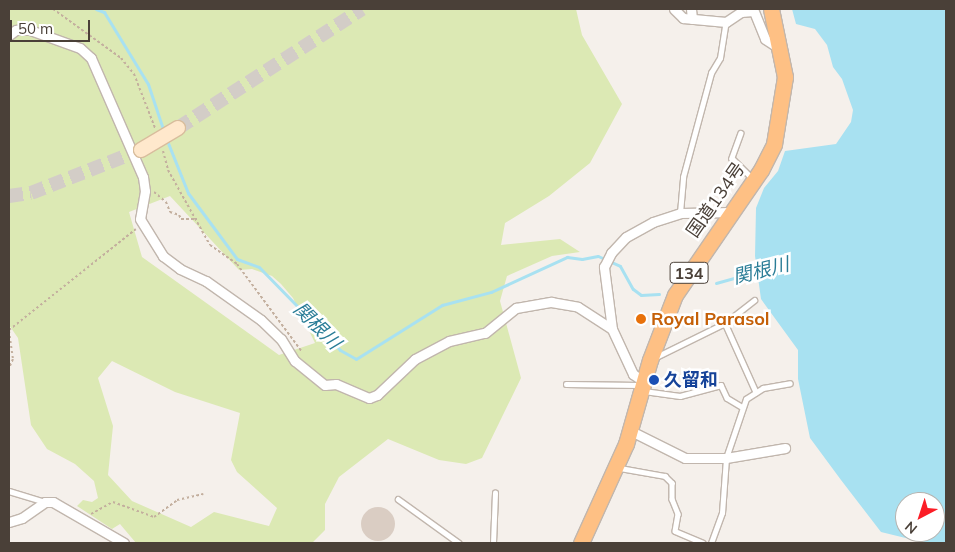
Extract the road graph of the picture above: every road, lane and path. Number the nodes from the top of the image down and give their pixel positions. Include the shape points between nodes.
1 (53, 9) edge
2 (674, 9) edge
3 (691, 9) edge
4 (771, 9) edge
5 (753, 10) edge
6 (692, 19) junction
7 (726, 22) junction
8 (9, 35) edge
9 (779, 48) junction
10 (178, 128) tunnel mouth
11 (741, 133) dead end
12 (158, 137) dead end
13 (161, 145) dead end
14 (141, 150) tunnel mouth
15 (754, 180) junction
16 (142, 209) junction
17 (730, 212) junction
18 (680, 213) junction
19 (197, 219) junction
20 (143, 224) junction
21 (754, 300) dead end
22 (725, 323) junction
23 (612, 329) junction
24 (9, 330) edge
25 (13, 358) junction
26 (9, 359) edge
27 (650, 360) junction
28 (303, 367) junction
29 (9, 368) edge
30 (790, 383) dead end
31 (566, 384) dead end
32 (643, 386) junction
33 (756, 392) junction
34 (742, 407) junction
35 (631, 431) junction
36 (785, 448) dead end
37 (726, 458) junction
38 (616, 467) junction
39 (9, 491) edge
40 (495, 493) dead end
41 (203, 494) dead end
42 (398, 499) dead end
43 (45, 502) junction
44 (83, 520) junction
45 (9, 522) edge
46 (124, 543) edge
47 (458, 543) edge
48 (493, 543) edge
49 (581, 543) edge
50 (703, 543) edge
51 (711, 543) edge

1 - 12 path via 121,58 134,74
2 - 6 street via 683,18
3 - 6 street
4 - 9 highway, 国道134号 / 134
5 - 7 street via 741,12
5 - 9 street via 765,39
6 - 7 street
7 - 18 lane via 720,58 711,73 683,176
8 - 16 street via 16,30 30,30 80,48 91,58 143,176
9 - 15 highway, 国道134号 / 134 via 785,77 781,114 774,144
10 - 14 main road, bridge
11 - 15 lane via 732,158
13 - 19 path via 168,170
15 - 17 highway, 国道134号 / 134
16 - 19 path via 147,207 154,192 166,202 170,212 181,219
16 - 20 street
17 - 18 street
17 - 27 highway, 国道134号 / 134 via 675,296
18 - 23 street via 653,222 626,237 611,253 604,267
19 - 28 path via 210,245 236,264 295,339 306,359
20 - 24 path
20 - 28 street via 163,256 180,269 206,281 261,320
21 - 22 lane
22 - 27 lane
22 - 33 lane
23 - 28 street via 567,303 551,302 516,308 485,332 449,341 415,359 377,395 369,398 336,384 325,385
23 - 32 street via 633,374
24 - 25 path
25 - 26 path
25 - 29 path
27 - 32 highway, 国道134号 / 134
30 - 33 lane
31 - 32 lane
32 - 34 lane via 680,396 721,385 727,398
32 - 35 highway, 国道134号 / 134
33 - 34 lane
34 - 37 lane via 740,425
35 - 37 street via 684,458
35 - 38 highway, 国道134号 / 134
36 - 37 street
37 - 51 lane via 722,513
38 - 49 highway, 国道134号 / 134
38 - 50 lane via 665,476 672,483 672,499 678,514 675,531
39 - 43 lane
40 - 48 lane
41 - 44 path via 177,500 154,517 113,502
42 - 47 lane
43 - 44 street via 53,502
43 - 45 street via 22,518
44 - 46 street

